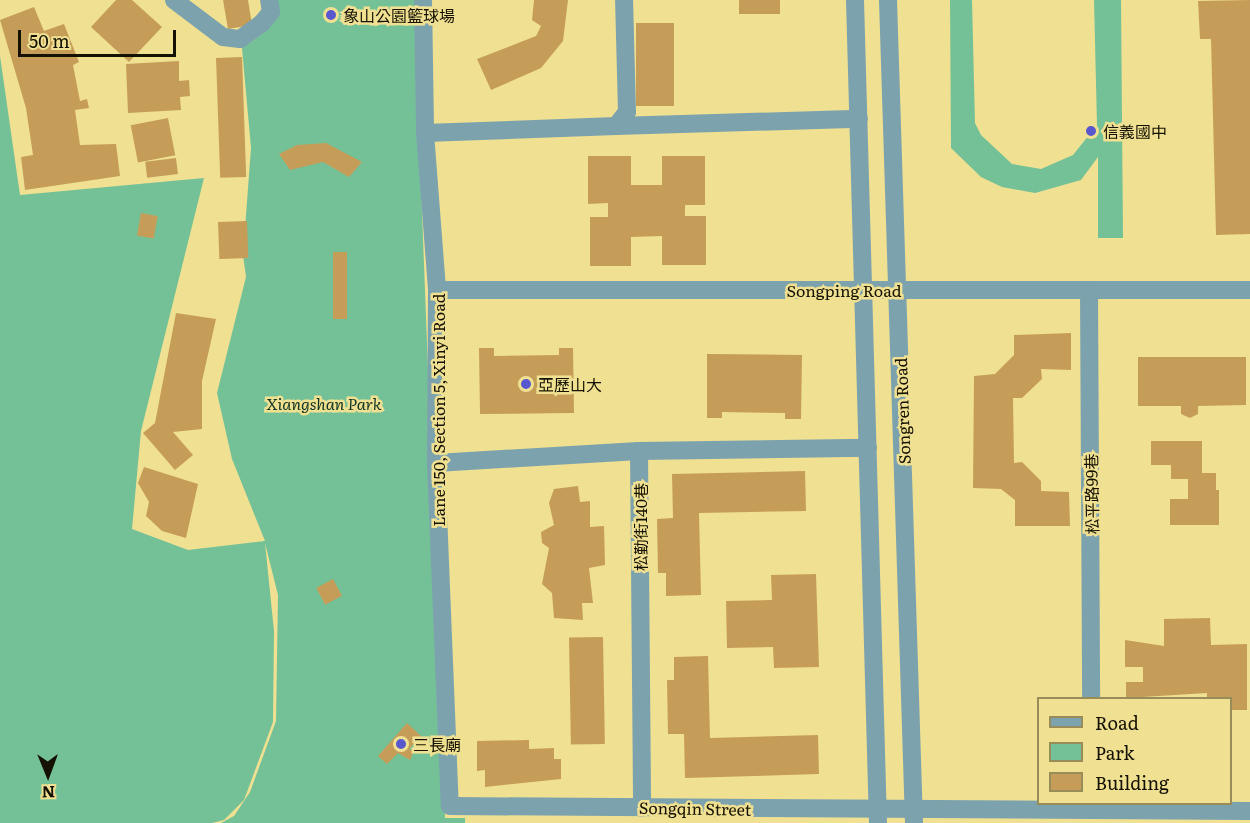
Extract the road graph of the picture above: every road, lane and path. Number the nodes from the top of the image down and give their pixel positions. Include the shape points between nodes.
1 (174, 0) edge
2 (268, 0) edge
3 (423, 0) edge
4 (624, 0) edge
5 (855, 0) edge
6 (888, 0) edge
7 (859, 119) junction
8 (616, 126) junction
9 (425, 133) junction
10 (437, 290) junction
11 (864, 290) junction
12 (898, 290) junction
13 (1089, 290) junction
14 (1250, 290) edge
15 (868, 448) junction
16 (639, 451) junction
17 (436, 463) junction
18 (1091, 697) edge
19 (465, 805) joint
20 (1091, 805) edge
21 (642, 807) junction
22 (1250, 811) edge
23 (878, 816) edge
24 (914, 816) edge

1 - 2 street via 223,37 240,39 267,18
3 - 9 street, Lane 150, Section 5, Xinyi Road
4 - 8 street via 627,112
5 - 7 street
6 - 12 street, Songren Road
7 - 8 street
7 - 11 street
8 - 9 street
9 - 10 street, Lane 150, Section 5, Xinyi Road
10 - 11 street, Songping Road
10 - 17 street, Lane 150, Section 5, Xinyi Road
11 - 12 street, Songping Road
11 - 15 street
12 - 13 street, Songping Road
12 - 24 street, Songren Road
13 - 14 street, Songping Road
13 - 18 street, 松平路99巷
15 - 16 street
15 - 23 street
16 - 17 street
16 - 21 street, 松勤街140巷
17 - 19 street, Lane 150, Section 5, Xinyi Road via 449,797 450,806
19 - 21 street, Songqin Street
20 - 22 street, Songqin Street
20 - 24 street, Songqin Street
21 - 23 street, Songqin Street
23 - 24 street, Songqin Street

